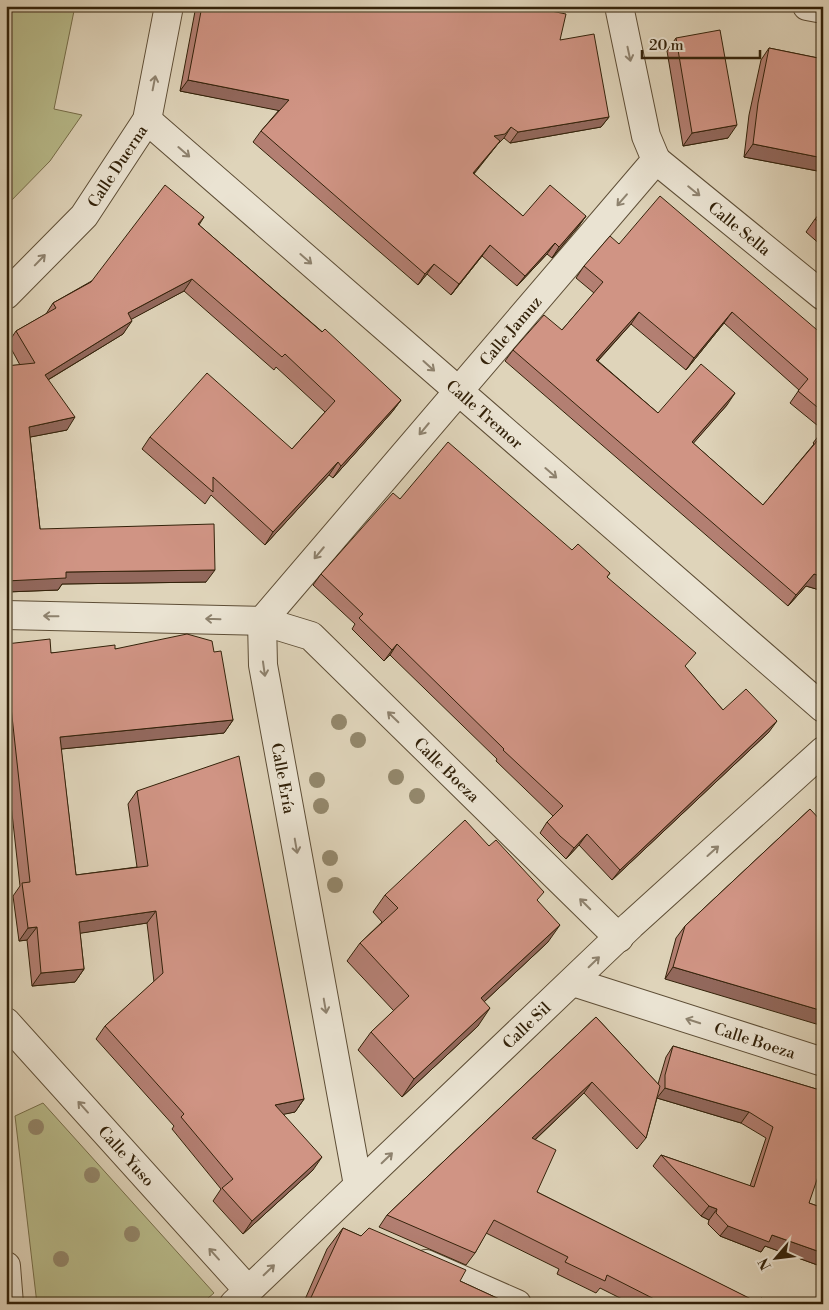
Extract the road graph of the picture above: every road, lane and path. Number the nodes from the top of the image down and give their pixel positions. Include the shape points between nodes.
1 (169, 6) edge
2 (619, 6) edge
3 (807, 6) edge
4 (823, 9) edge
5 (147, 120) junction
6 (656, 160) junction
7 (6, 295) edge
8 (823, 296) edge
9 (456, 391) junction
10 (6, 615) edge
11 (262, 621) junction
12 (823, 708) edge
13 (823, 751) edge
14 (619, 938) junction
15 (573, 982) junction
16 (6, 1022) edge
17 (823, 1062) edge
18 (358, 1185) junction
19 (322, 1219) junction
20 (349, 1231) edge
21 (403, 1254) edge
22 (6, 1266) edge
23 (470, 1295) edge
24 (241, 1297) edge
25 (9, 1304) edge
26 (517, 1304) edge

5 -> 1 street, Calle Duerna
2 -> 6 street via 646,136
3 - 4 street
7 -> 5 street, Calle Duerna via 84,216
5 -> 9 street, Calle Tremor
6 -> 8 street, Calle Sella
6 -> 9 street, Calle Jamuz
9 -> 11 street, Calle Jamuz
9 -> 12 street, Calle Tremor
11 -> 10 street
14 -> 11 street, Calle Boeza via 311,636
11 -> 18 street, Calle Ería via 263,664
14 -> 13 street, Calle Sil
15 -> 14 street, Calle Sil
17 -> 15 street, Calle Boeza
18 -> 15 street, Calle Sil
24 -> 16 street, Calle Yuso
18 - 19 street, Calle Sil
19 - 20 street
24 -> 19 street, Calle Sil
21 - 23 street
22 - 25 street
23 - 26 street

